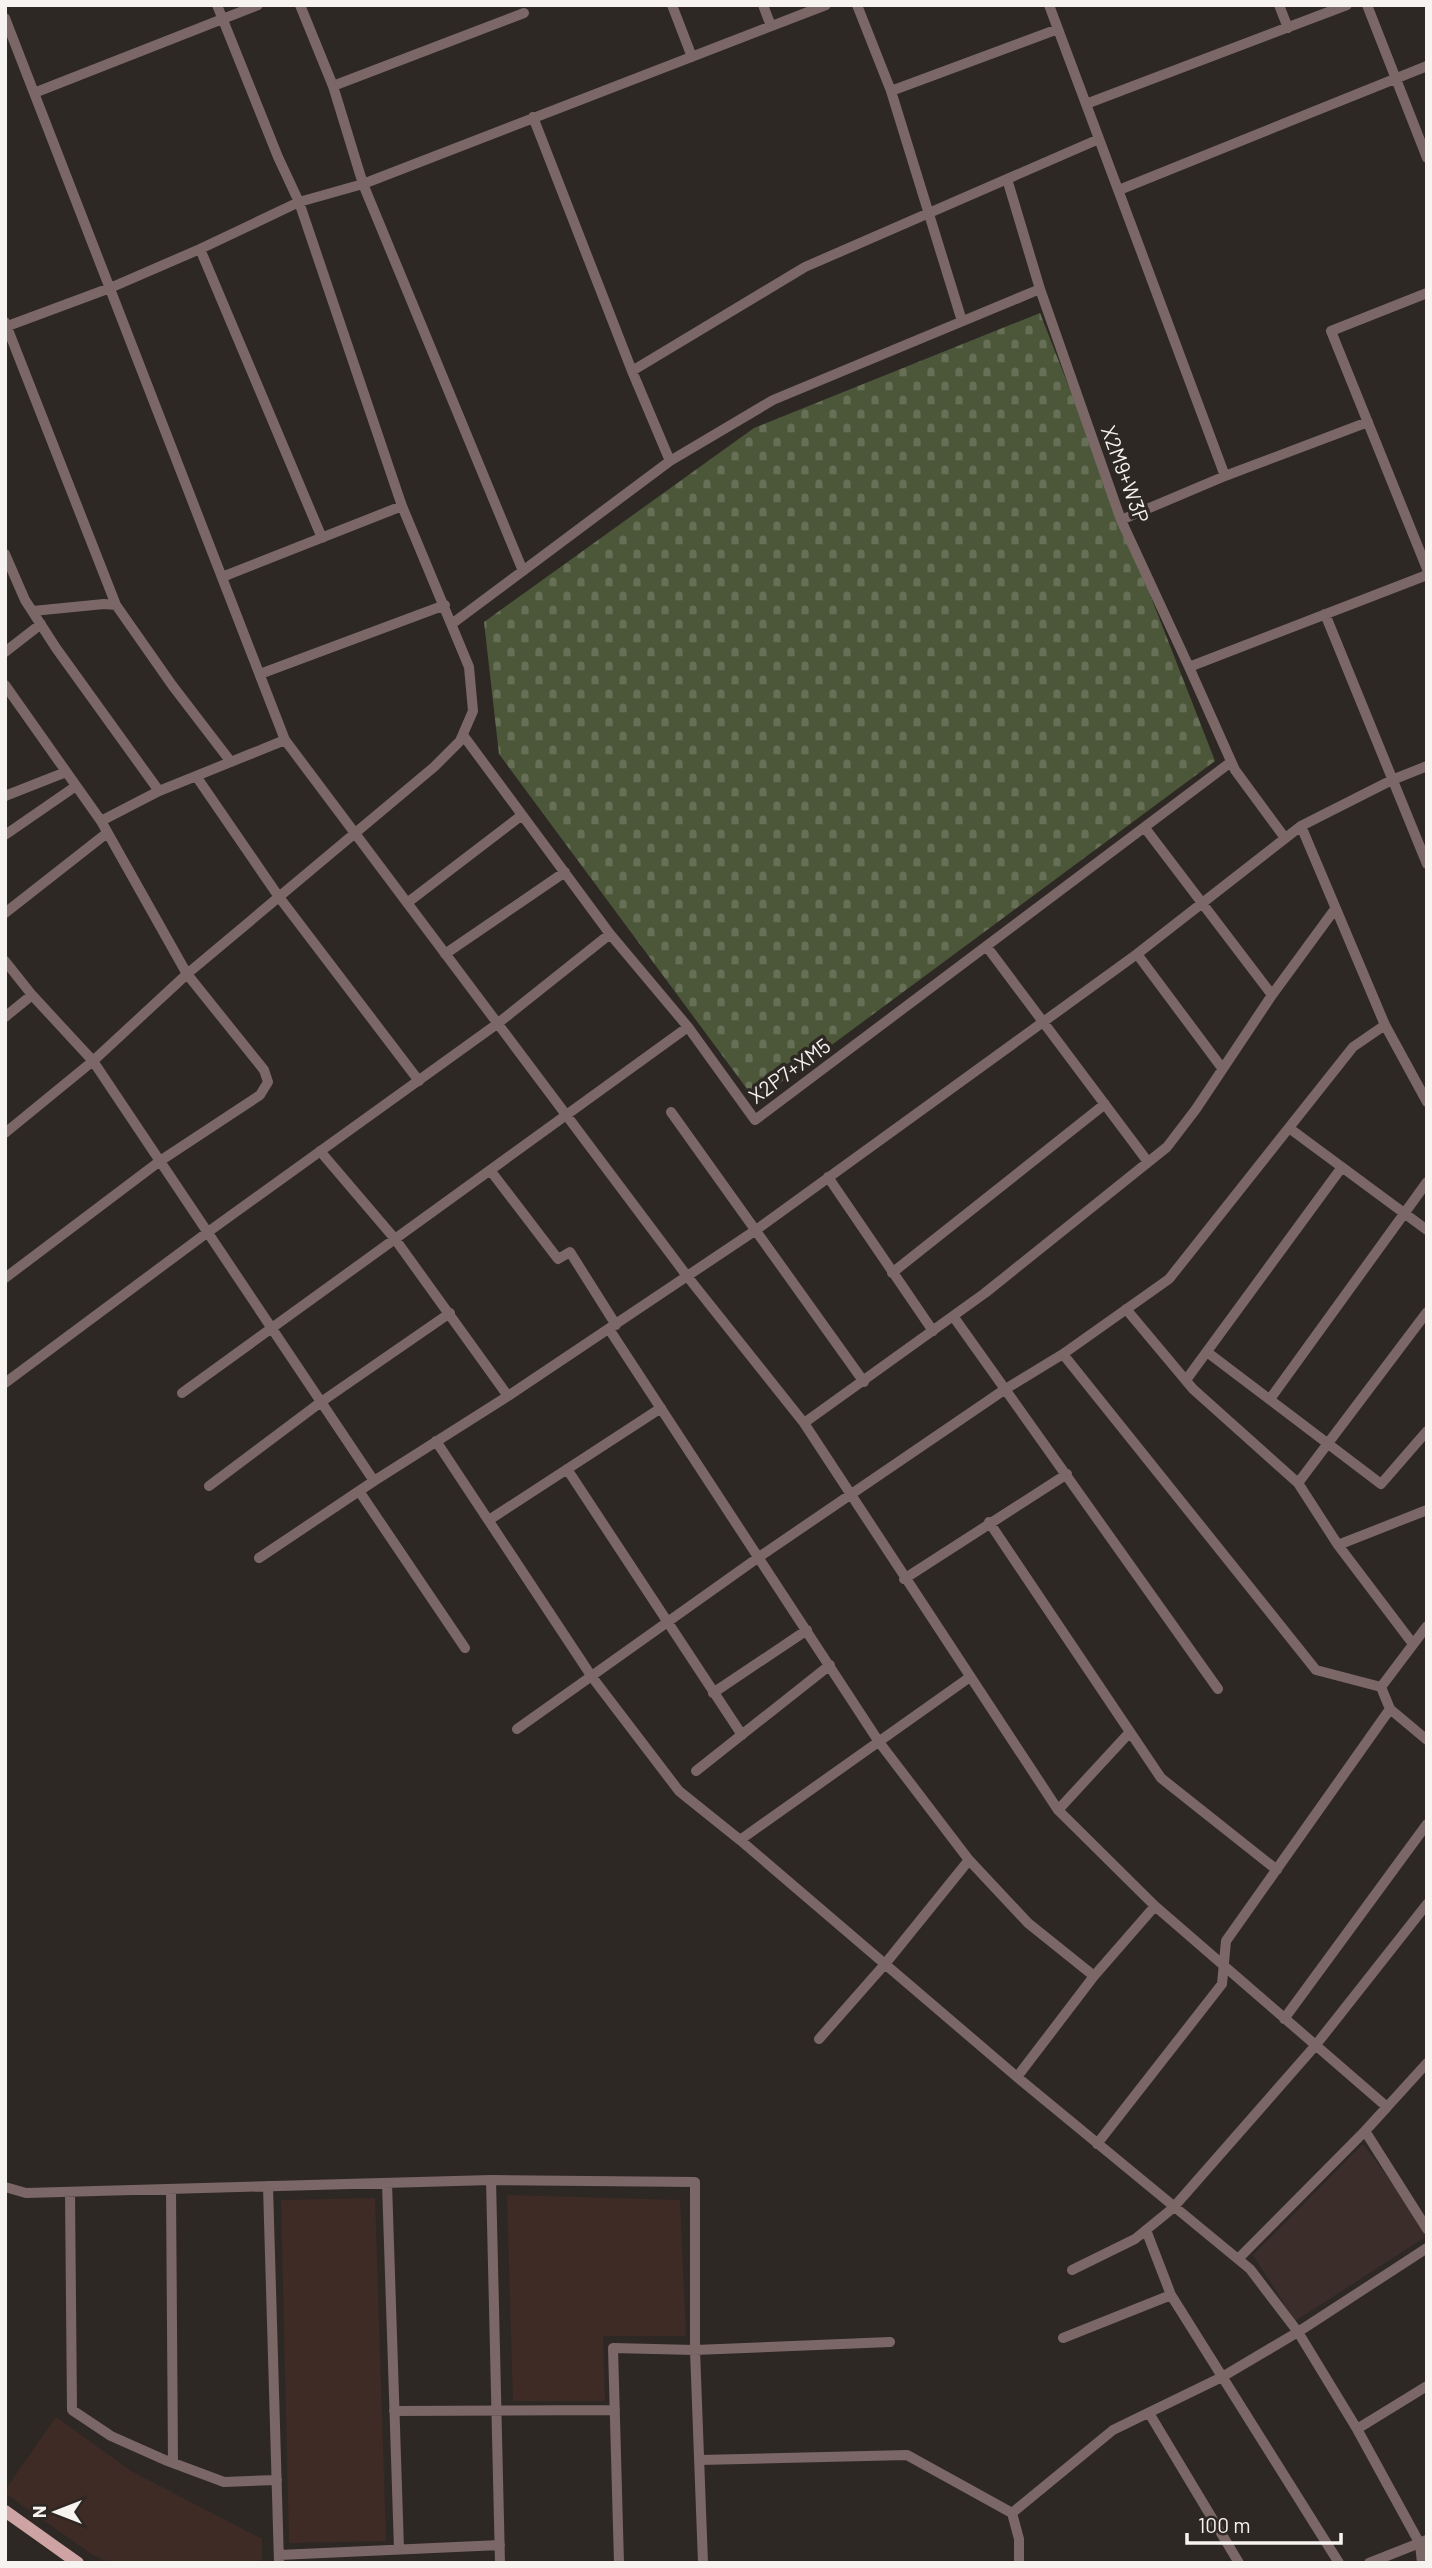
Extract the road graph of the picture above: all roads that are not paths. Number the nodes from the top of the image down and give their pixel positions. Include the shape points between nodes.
1 (217, 5) edge
2 (258, 5) edge
3 (300, 5) edge
4 (672, 5) edge
5 (763, 5) edge
6 (826, 5) edge
7 (857, 5) edge
8 (1049, 5) edge
9 (1279, 5) edge
10 (1347, 5) edge
11 (1367, 5) edge
12 (524, 13) dead end
13 (5, 18) edge
14 (223, 20) junction
15 (771, 26) junction
16 (1288, 27) junction
17 (1058, 29) junction
18 (692, 57) junction
19 (1427, 66) edge
20 (1396, 78) junction
21 (333, 86) junction
22 (891, 91) junction
23 (34, 93) junction
24 (1086, 104) junction
25 (533, 117) junction
26 (1099, 139) junction
27 (1427, 158) edge
28 (1007, 179) junction
29 (363, 184) junction
30 (1119, 190) junction
31 (299, 202) junction
32 (929, 213) junction
33 (200, 249) junction
34 (110, 288) junction
35 (1040, 289) junction
36 (1427, 293) edge
37 (962, 321) junction
38 (6, 325) edge
39 (632, 372) junction
40 (1368, 422) junction
41 (670, 461) junction
42 (1225, 476) junction
43 (402, 506) junction
44 (1121, 520) junction
45 (322, 538) junction
46 (5, 554) edge
47 (1427, 569) edge
48 (523, 570) junction
49 (1427, 575) edge
50 (222, 577) junction
51 (116, 605) junction
52 (445, 605) junction
53 (33, 611) junction
54 (1325, 614) junction
55 (453, 623) junction
56 (41, 624) junction
57 (5, 652) edge
58 (1189, 667) junction
59 (260, 674) junction
60 (5, 685) edge
61 (463, 735) junction
62 (285, 740) junction
63 (231, 762) junction
64 (1231, 762) junction
65 (1427, 766) edge
66 (66, 772) junction
67 (196, 776) junction
68 (1392, 780) junction
69 (76, 786) junction
70 (159, 791) junction
71 (5, 796) edge
72 (522, 815) junction
73 (101, 821) junction
74 (1301, 826) junction
75 (1145, 828) junction
76 (107, 832) junction
77 (355, 832) junction
78 (5, 835) edge
79 (1285, 838) junction
80 (1427, 864) edge
81 (565, 872) junction
82 (279, 897) junction
83 (407, 903) junction
84 (1202, 903) junction
85 (1335, 909) junction
86 (6, 911) edge
87 (610, 934) junction
88 (987, 947) junction
89 (445, 954) junction
90 (1137, 954) junction
91 (5, 961) edge
92 (187, 974) junction
93 (32, 995) junction
94 (1272, 995) junction
95 (5, 1017) edge
96 (1042, 1020) junction
97 (497, 1024) junction
98 (1385, 1026) junction
99 (688, 1027) junction
100 (93, 1061) junction
101 (1222, 1068) junction
102 (419, 1081) junction
103 (1427, 1102) edge
104 (1105, 1104) junction
105 (671, 1112) dead end
106 (566, 1115) junction
107 (1289, 1128) junction
108 (5, 1133) edge
109 (320, 1151) junction
110 (160, 1161) junction
111 (1148, 1162) junction
112 (1342, 1167) junction
113 (490, 1170) junction
114 (828, 1177) junction
115 (1427, 1182) edge
116 (1405, 1213) junction
117 (756, 1230) junction
118 (1427, 1230) edge
119 (208, 1232) junction
120 (395, 1239) junction
121 (892, 1273) junction
122 (687, 1276) junction
123 (5, 1278) edge
124 (1126, 1310) junction
125 (1427, 1311) edge
126 (450, 1313) junction
127 (953, 1316) junction
128 (272, 1327) junction
129 (613, 1327) junction
130 (933, 1331) junction
131 (1207, 1352) junction
132 (1063, 1354) junction
133 (1186, 1380) junction
134 (5, 1382) edge
135 (864, 1382) junction
136 (1004, 1390) junction
137 (182, 1393) dead end
138 (508, 1396) junction
139 (1270, 1399) junction
140 (321, 1402) junction
141 (661, 1408) junction
142 (804, 1423) junction
143 (1427, 1431) edge
144 (436, 1441) junction
145 (1328, 1443) junction
146 (567, 1469) junction
147 (1067, 1474) junction
148 (374, 1481) junction
149 (1298, 1483) junction
150 (209, 1486) dead end
151 (359, 1491) junction
152 (852, 1495) junction
153 (1427, 1510) edge
154 (489, 1520) junction
155 (989, 1522) junction
156 (1338, 1545) junction
157 (759, 1557) junction
158 (259, 1558) dead end
159 (904, 1579) junction
160 (667, 1623) junction
161 (1427, 1626) edge
162 (807, 1630) junction
163 (1413, 1644) junction
164 (465, 1648) dead end
165 (830, 1665) junction
166 (592, 1677) junction
167 (970, 1677) junction
168 (1381, 1686) junction
169 (1218, 1689) dead end
170 (713, 1693) junction
171 (1390, 1709) junction
172 (517, 1729) dead end
173 (1130, 1732) junction
174 (742, 1735) junction
175 (1427, 1740) edge
176 (879, 1742) junction
177 (696, 1771) dead end
178 (1058, 1810) junction
179 (1427, 1824) edge
180 (740, 1840) junction
181 (969, 1860) junction
182 (1277, 1870) junction
183 (1427, 1903) edge
184 (1156, 1906) junction
185 (885, 1964) junction
186 (1224, 1967) junction
187 (1094, 1976) junction
188 (1284, 2019) junction
189 (819, 2039) dead end
190 (1315, 2046) junction
191 (1426, 2067) edge
192 (1017, 2077) junction
193 (1387, 2107) junction
194 (1365, 2131) junction
195 (1097, 2144) junction
196 (491, 2180) junction
197 (387, 2183) junction
198 (268, 2186) junction
199 (5, 2187) edge
200 (171, 2189) junction
201 (70, 2192) junction
202 (1173, 2208) junction
203 (1427, 2229) edge
204 (1146, 2230) junction
205 (1427, 2248) edge
206 (1239, 2258) junction
207 (1072, 2270) dead end
208 (1171, 2295) junction
209 (1298, 2332) junction
210 (1063, 2338) dead end
211 (890, 2342) dead end
212 (695, 2350) junction
213 (1223, 2377) junction
214 (1427, 2386) edge
215 (496, 2409) junction
216 (615, 2410) junction
217 (394, 2411) junction
218 (1149, 2413) junction
219 (1357, 2429) junction
220 (700, 2460) junction
221 (173, 2463) junction
222 (277, 2480) junction
223 (5, 2511) edge
224 (1012, 2513) junction
225 (1424, 2542) edge
226 (500, 2545) junction
227 (399, 2549) junction
228 (279, 2559) edge
229 (78, 2563) edge
230 (500, 2563) edge
231 (619, 2563) edge
232 (703, 2563) edge
233 (1019, 2563) edge
234 (1239, 2563) edge
235 (1339, 2563) edge
236 (1369, 2563) edge
237 (1422, 2563) edge

1 - 14 street
2 - 14 street
3 - 21 street
4 - 18 street
5 - 15 street
6 - 15 street
7 - 22 street
8 - 17 street
9 - 16 street
10 - 16 street
11 - 20 street
12 - 21 street
13 - 23 street
14 - 23 street
14 - 31 street
15 - 18 street
16 - 24 street
17 - 22 street
17 - 24 street
18 - 25 street
19 - 20 street
20 - 27 street
20 - 30 street
21 - 29 street
22 - 32 street
23 - 34 street
24 - 26 street
25 - 29 street
25 - 39 street
26 - 28 street
26 - 30 street
28 - 32 street
28 - 35 street, X2M9+W3P
29 - 31 street
29 - 48 street
30 - 42 street
31 - 33 street
31 - 43 street
32 - 37 street
32 - 39 street via 805,267
33 - 34 street
33 - 45 street
34 - 38 street
34 - 50 street
35 - 37 street
35 - 44 street, X2M9+W3P
36 - 40 street via 1331,331
37 - 41 street via 773,400
38 - 51 street
39 - 41 street
40 - 42 street
40 - 47 street
41 - 48 street
42 - 44 street
43 - 45 street
43 - 52 street
44 - 58 street, X2M9+W3P
45 - 50 street
46 - 53 street
48 - 55 street
49 - 54 street
50 - 59 street
51 - 53 street
51 - 63 street
52 - 55 street
52 - 59 street
53 - 56 street
54 - 58 street
54 - 68 street
55 - 61 street via 469,667 473,711
56 - 57 street
56 - 70 street
58 - 64 street, X2M9+W3P
59 - 62 street
60 - 66 street
61 - 72 street, X2P7+XM5
61 - 77 street via 434,767
62 - 63 street
62 - 77 street
63 - 67 street
64 - 75 street, X2P7+XM5
64 - 79 street, X2M9+W3P
65 - 68 street
66 - 69 street
66 - 71 street
67 - 70 street
67 - 82 street
68 - 74 street
68 - 80 street
69 - 73 street
69 - 78 street
70 - 73 street
72 - 81 street, X2P7+XM5
72 - 83 street
73 - 76 street
74 - 79 street
74 - 85 street
75 - 84 street
75 - 88 street, X2P7+XM5
76 - 86 street
76 - 92 street
77 - 82 street
77 - 83 street
79 - 84 street
81 - 87 street, X2P7+XM5
81 - 89 street
82 - 92 street
82 - 102 street
83 - 89 street
84 - 90 street
84 - 94 street
85 - 94 street
85 - 98 street
87 - 97 street
87 - 99 street, X2P7+XM5
88 - 96 street
88 - 99 street, X2P7+XM5 via 755,1121
89 - 97 street
90 - 96 street
90 - 101 street
91 - 93 street
92 - 100 street
92 - 110 street via 264,1070 268,1082 260,1095
93 - 95 street
93 - 100 street
94 - 101 street
96 - 104 street
96 - 114 street
97 - 102 street
97 - 106 street
98 - 103 street
98 - 107 street via 1353,1047
99 - 106 street
100 - 108 street
100 - 110 street
101 - 111 street via 1167,1147
102 - 109 street
104 - 111 street
104 - 121 street
105 - 117 street
106 - 113 street
106 - 122 street
107 - 112 street
107 - 124 street via 1169,1279
109 - 119 street
109 - 120 street
110 - 119 street
110 - 123 street
111 - 127 street
112 - 116 street
112 - 131 street
113 - 120 street
113 - 129 street via 558,1259 570,1252
114 - 117 street
114 - 121 street
115 - 116 street
116 - 118 street
116 - 139 street
117 - 122 street
117 - 135 street
119 - 128 street
119 - 134 street
120 - 126 street
120 - 128 street
121 - 130 street
122 - 129 street
122 - 142 street
124 - 132 street
124 - 133 street
125 - 145 street
126 - 138 street
126 - 140 street
127 - 130 street
127 - 136 street
128 - 137 street
128 - 140 street
129 - 138 street
129 - 141 street
130 - 135 street
131 - 133 street
131 - 139 street
132 - 136 street
132 - 168 street via 1316,1670
133 - 149 street
135 - 142 street
136 - 147 street
136 - 152 street
138 - 144 street
139 - 145 street
140 - 148 street
140 - 150 street
141 - 146 street
141 - 157 street
142 - 152 street
143 - 145 street via 1381,1485
144 - 148 street
144 - 154 street
145 - 149 street
146 - 154 street
146 - 160 street
147 - 155 street
147 - 169 street
148 - 151 street
149 - 156 street
151 - 158 street
151 - 164 street
152 - 157 street
152 - 159 street
153 - 156 street
154 - 166 street
155 - 159 street
155 - 173 street
156 - 163 street
157 - 160 street
157 - 162 street
159 - 167 street
160 - 166 street
160 - 170 street
161 - 163 street
162 - 165 street
162 - 170 street
163 - 168 street
165 - 174 street
165 - 176 street
166 - 172 street
166 - 180 street via 679,1791
167 - 176 street
167 - 178 street
168 - 171 street
170 - 174 street
171 - 175 street
171 - 182 street
173 - 178 street
173 - 182 street via 1161,1778
174 - 177 street
176 - 180 street
176 - 181 street
178 - 184 street
179 - 188 street
180 - 185 street
181 - 185 street
181 - 187 street via 1028,1923
182 - 186 street via 1226,1941
183 - 190 street
184 - 186 street
184 - 187 street
185 - 189 street
185 - 192 street
186 - 188 street
186 - 195 street via 1222,1984
187 - 192 street
188 - 190 street
190 - 193 street
190 - 202 street
191 - 193 street
192 - 195 street
193 - 194 street
194 - 203 street
194 - 206 street
195 - 202 street
196 - 197 street
196 - 212 street via 695,2182
196 - 215 street
197 - 198 street
197 - 217 street
198 - 200 street
198 - 222 street
199 - 201 street via 26,2193
200 - 201 street
200 - 221 street
201 - 221 street via 72,2410 111,2436
202 - 204 street
202 - 206 street
204 - 207 street
204 - 208 street
205 - 209 street
206 - 209 street
208 - 210 street
208 - 213 street
209 - 213 street
209 - 219 street
211 - 212 street
212 - 216 street via 613,2348
212 - 220 street
213 - 218 street
213 - 235 street
214 - 219 street
215 - 216 street
215 - 217 street
215 - 226 street
216 - 231 street
217 - 227 street
218 - 224 street via 1113,2430
218 - 234 street
219 - 225 street
220 - 224 street via 907,2455
220 - 232 street
221 - 222 street via 224,2482
222 - 228 street
223 - 229 main road
224 - 233 street
225 - 236 street
225 - 237 street
226 - 227 street
226 - 230 street
227 - 228 street

